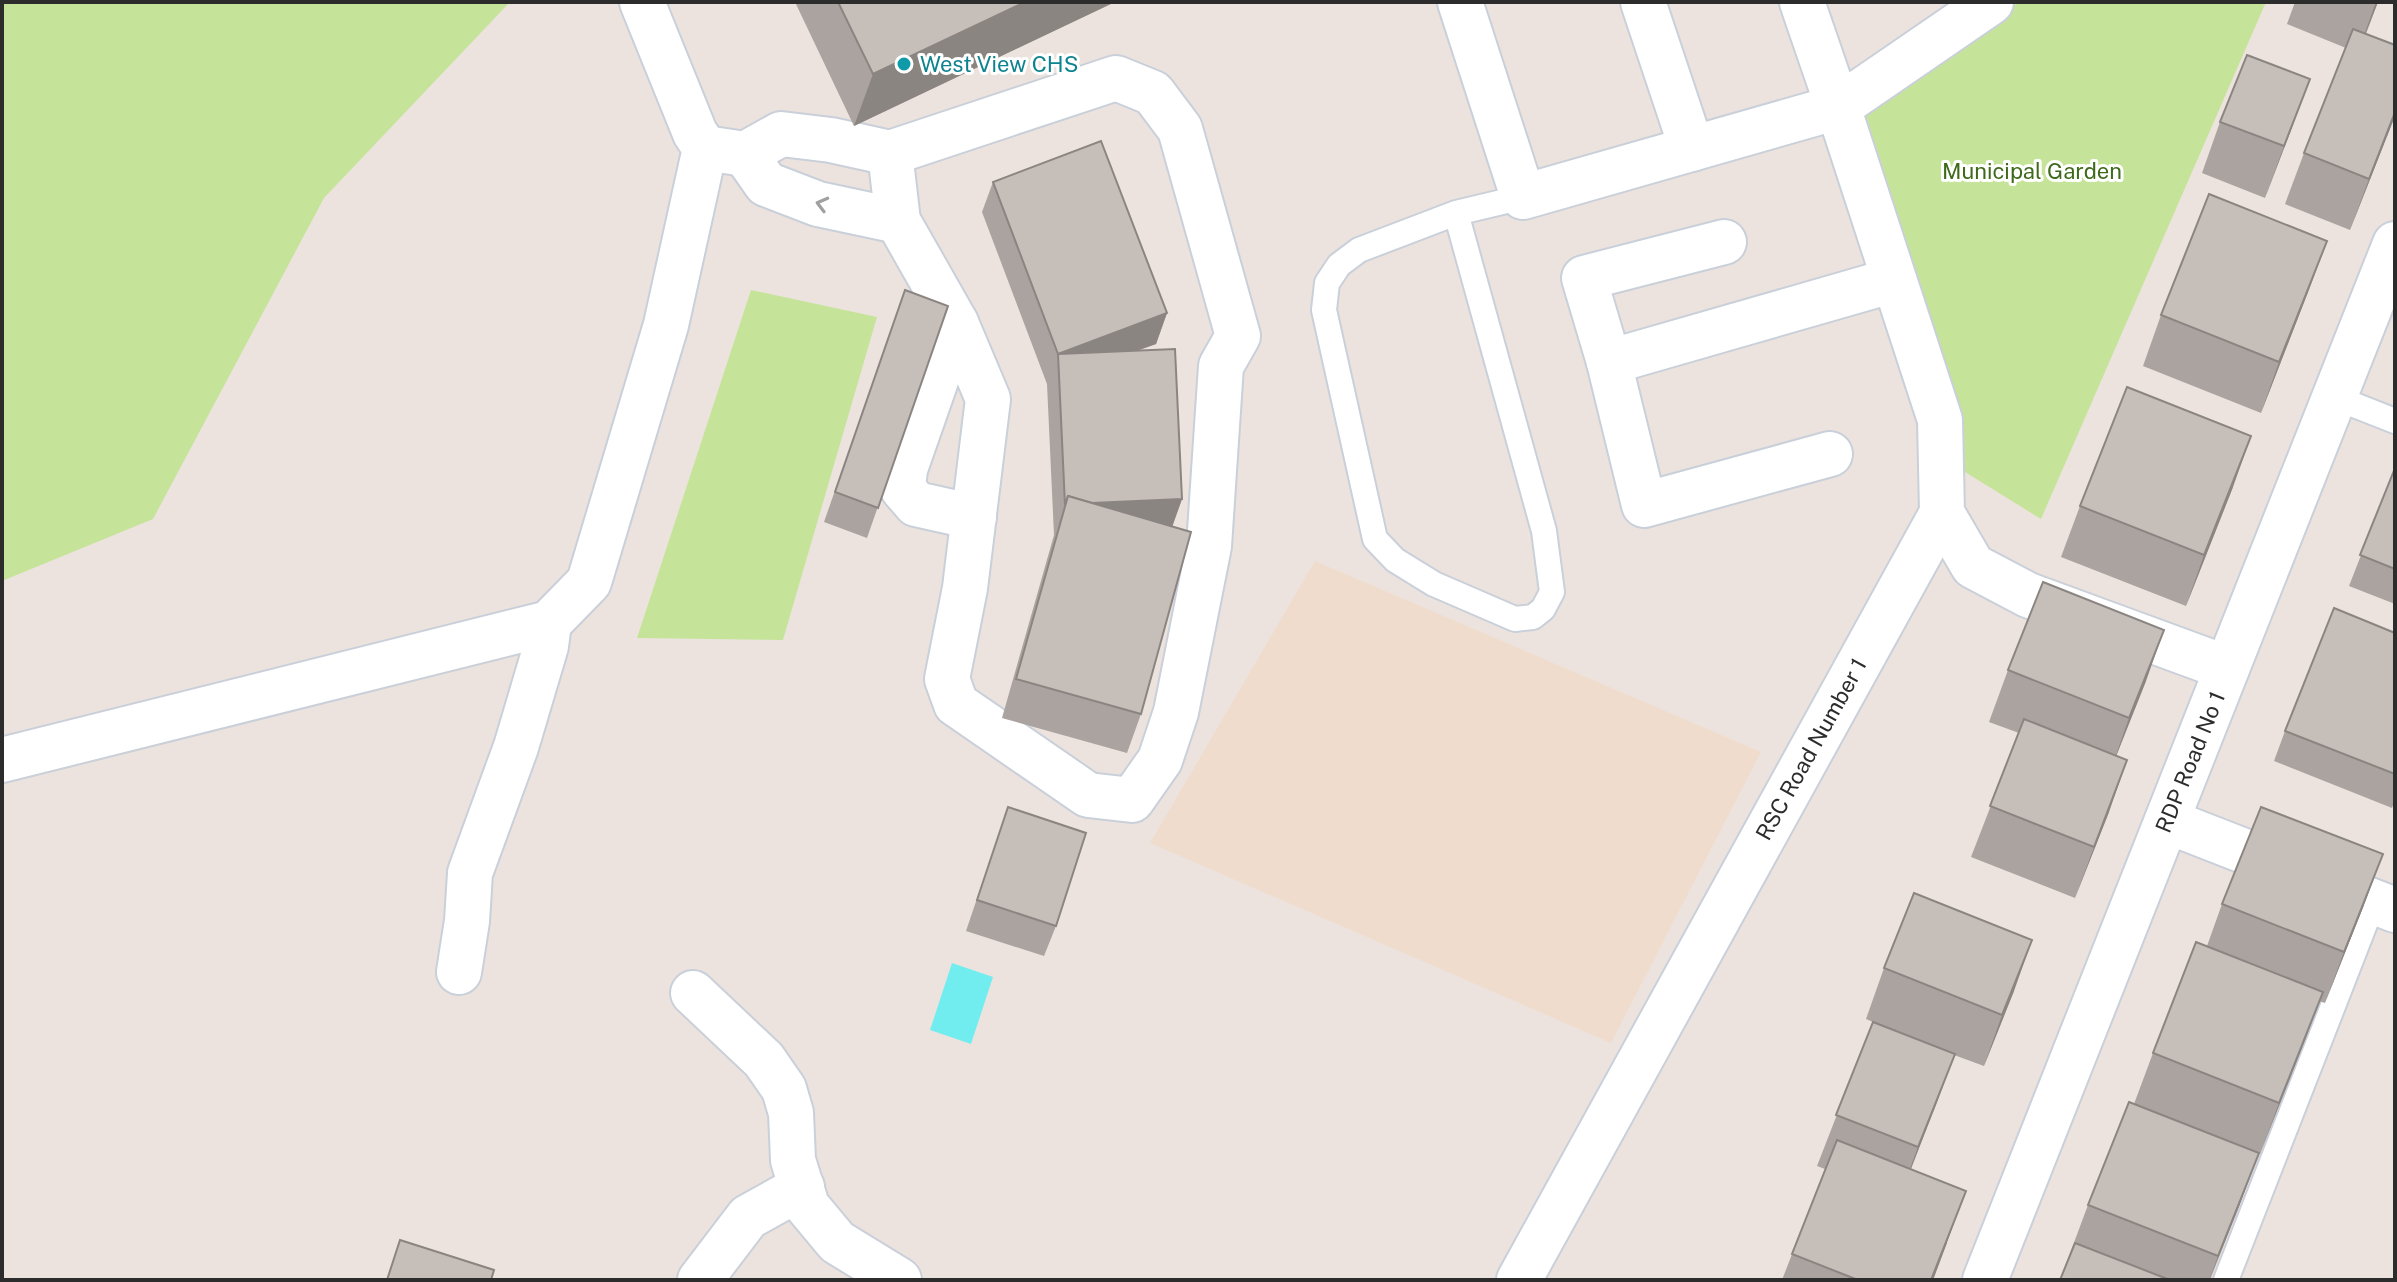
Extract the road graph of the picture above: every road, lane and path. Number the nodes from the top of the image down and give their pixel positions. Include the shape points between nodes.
1 (642, 2) edge
2 (1460, 2) edge
3 (1643, 2) edge
4 (1802, 2) edge
5 (1976, 7) edge
6 (1838, 107) junction
7 (1692, 149) junction
8 (725, 151) junction
9 (890, 153) junction
10 (1523, 197) junction
11 (1456, 213) junction
12 (898, 221) junction
13 (1724, 242) dead end
14 (2395, 244) edge
15 (1894, 280) junction
16 (956, 323) junction
17 (1609, 362) junction
18 (2334, 397) junction
19 (2395, 421) edge
20 (1830, 454) dead end
21 (1942, 513) junction
22 (974, 517) junction
23 (549, 623) junction
24 (2227, 668) junction
25 (2, 760) edge
26 (2167, 821) junction
27 (2384, 906) edge
28 (459, 972) dead end
29 (693, 993) dead end
30 (802, 1187) junction
31 (700, 1280) edge
32 (899, 1280) edge
33 (1519, 1280) edge
34 (1985, 1280) edge
35 (2226, 1280) edge

1 - 8 street via 695,133
2 - 10 street
3 - 7 street
4 - 6 street
5 - 6 street
6 - 7 street
6 - 15 street
7 - 10 street
8 - 9 street via 781,134
12 -> 8 street via 818,204 766,184
8 - 23 street via 589,582
9 - 12 street
9 - 22 street via 1116,78 1153,93 1180,129 1238,336 1221,366 1209,546 1176,712 1160,760 1132,800 1088,795 956,704 947,679
10 - 11 lane
11 - 11 lane via 1359,250 1327,283 1324,310 1375,539 1395,560 1434,584 1515,619 1533,617 1552,592 1544,531
12 - 16 street
13 - 17 street via 1584,278
14 - 18 street, RDP Road No 1
15 - 17 street
15 - 21 street via 1940,420
16 - 22 street via 988,399
16 - 22 street via 905,469 903,489 916,504
17 - 20 street via 1644,505
18 - 19 lane
18 - 24 street, RDP Road No 1
21 - 24 street via 1973,566 2028,595
21 - 33 street, RSC Road Number 1
23 - 25 street
23 - 28 street via 516,747 470,873
24 - 26 street, RDP Road No 1
26 - 27 street
26 - 34 street, RDP Road No 1
27 - 35 lane
29 - 30 street via 764,1060 784,1089
30 - 31 street via 748,1217
30 - 32 street via 807,1206 837,1242

